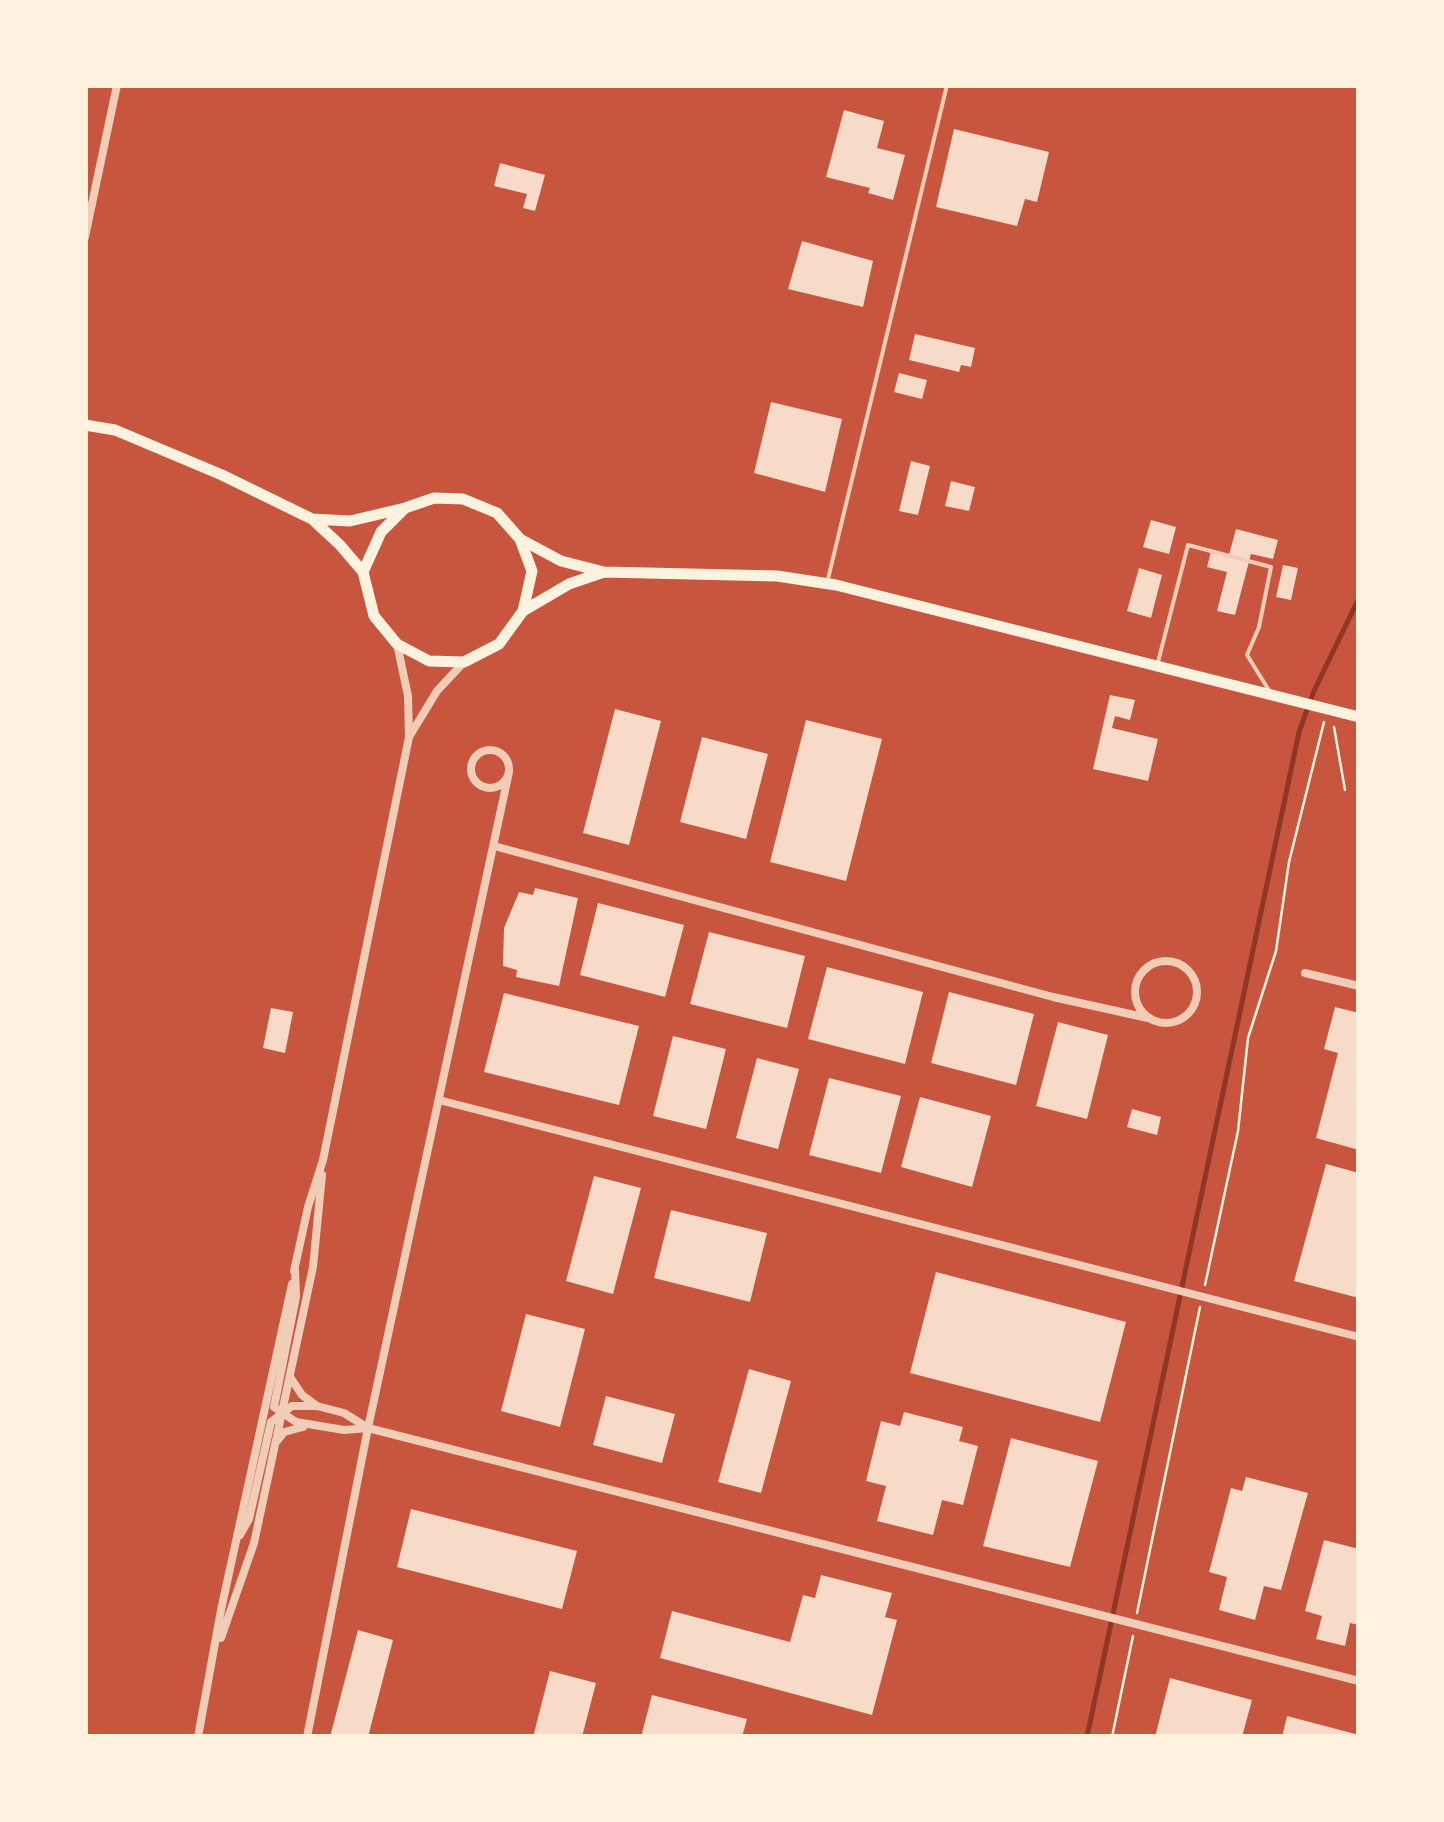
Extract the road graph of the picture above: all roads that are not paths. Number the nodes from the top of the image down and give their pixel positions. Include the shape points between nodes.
1 (117, 85) edge
2 (947, 85) edge
3 (85, 237) edge
4 (85, 425) edge
5 (405, 508) junction
6 (312, 520) junction
7 (520, 539) junction
8 (363, 572) junction
9 (604, 572) junction
10 (826, 584) junction
11 (523, 611) junction
12 (397, 644) junction
13 (464, 662) junction
14 (1157, 667) junction
15 (1273, 696) junction
16 (1359, 716) edge
17 (410, 737) junction
18 (509, 772) junction
19 (494, 846) junction
20 (1305, 973) dead end
21 (1359, 986) edge
22 (1148, 1018) junction
23 (439, 1100) junction
24 (323, 1160) junction
25 (294, 1270) junction
26 (1359, 1336) edge
27 (290, 1376) junction
28 (317, 1406) junction
29 (282, 1413) junction
30 (312, 1427) junction
31 (368, 1428) junction
32 (275, 1443) junction
33 (235, 1546) junction
34 (214, 1656) junction
35 (1359, 1681) edge
36 (198, 1737) edge
37 (307, 1737) edge

1 - 3 street
2 - 10 lane
4 - 6 main road via 115,430
5 - 6 main road
5 - 7 main road via 434,498 463,499 497,513
5 - 8 main road via 381,532
6 - 8 main road
7 - 9 main road via 561,562
7 - 11 main road via 532,571
8 - 12 main road via 374,616
9 - 10 main road via 777,576
9 - 11 main road
10 - 14 main road
11 - 13 main road via 499,644
12 - 13 main road via 429,660
12 - 17 street
13 - 17 street
14 - 15 main road
14 - 15 lane via 1188,546 1205,550 1271,567 1248,655
15 - 16 main road
17 - 24 street
18 - 18 street via 507,760 492,750 476,756 472,768 475,779 491,788
18 - 19 street
19 - 22 street
19 - 23 street
20 - 21 street
22 - 22 street via 1168,1024 1190,1013 1197,996 1191,972 1164,960 1142,972 1134,991
23 - 26 street
23 - 31 street
24 - 25 street
24 - 27 street via 313,1267
25 - 29 street via 296,1297 274,1407
25 - 33 street
27 - 28 street
27 - 29 street
28 - 29 street
28 - 31 street
29 - 30 street
29 - 32 street
29 - 33 street via 270,1422 248,1519
30 - 31 street
30 - 32 street via 284,1432
31 - 35 street
31 - 37 street
32 - 34 street via 254,1543
33 - 34 street
34 - 36 street

